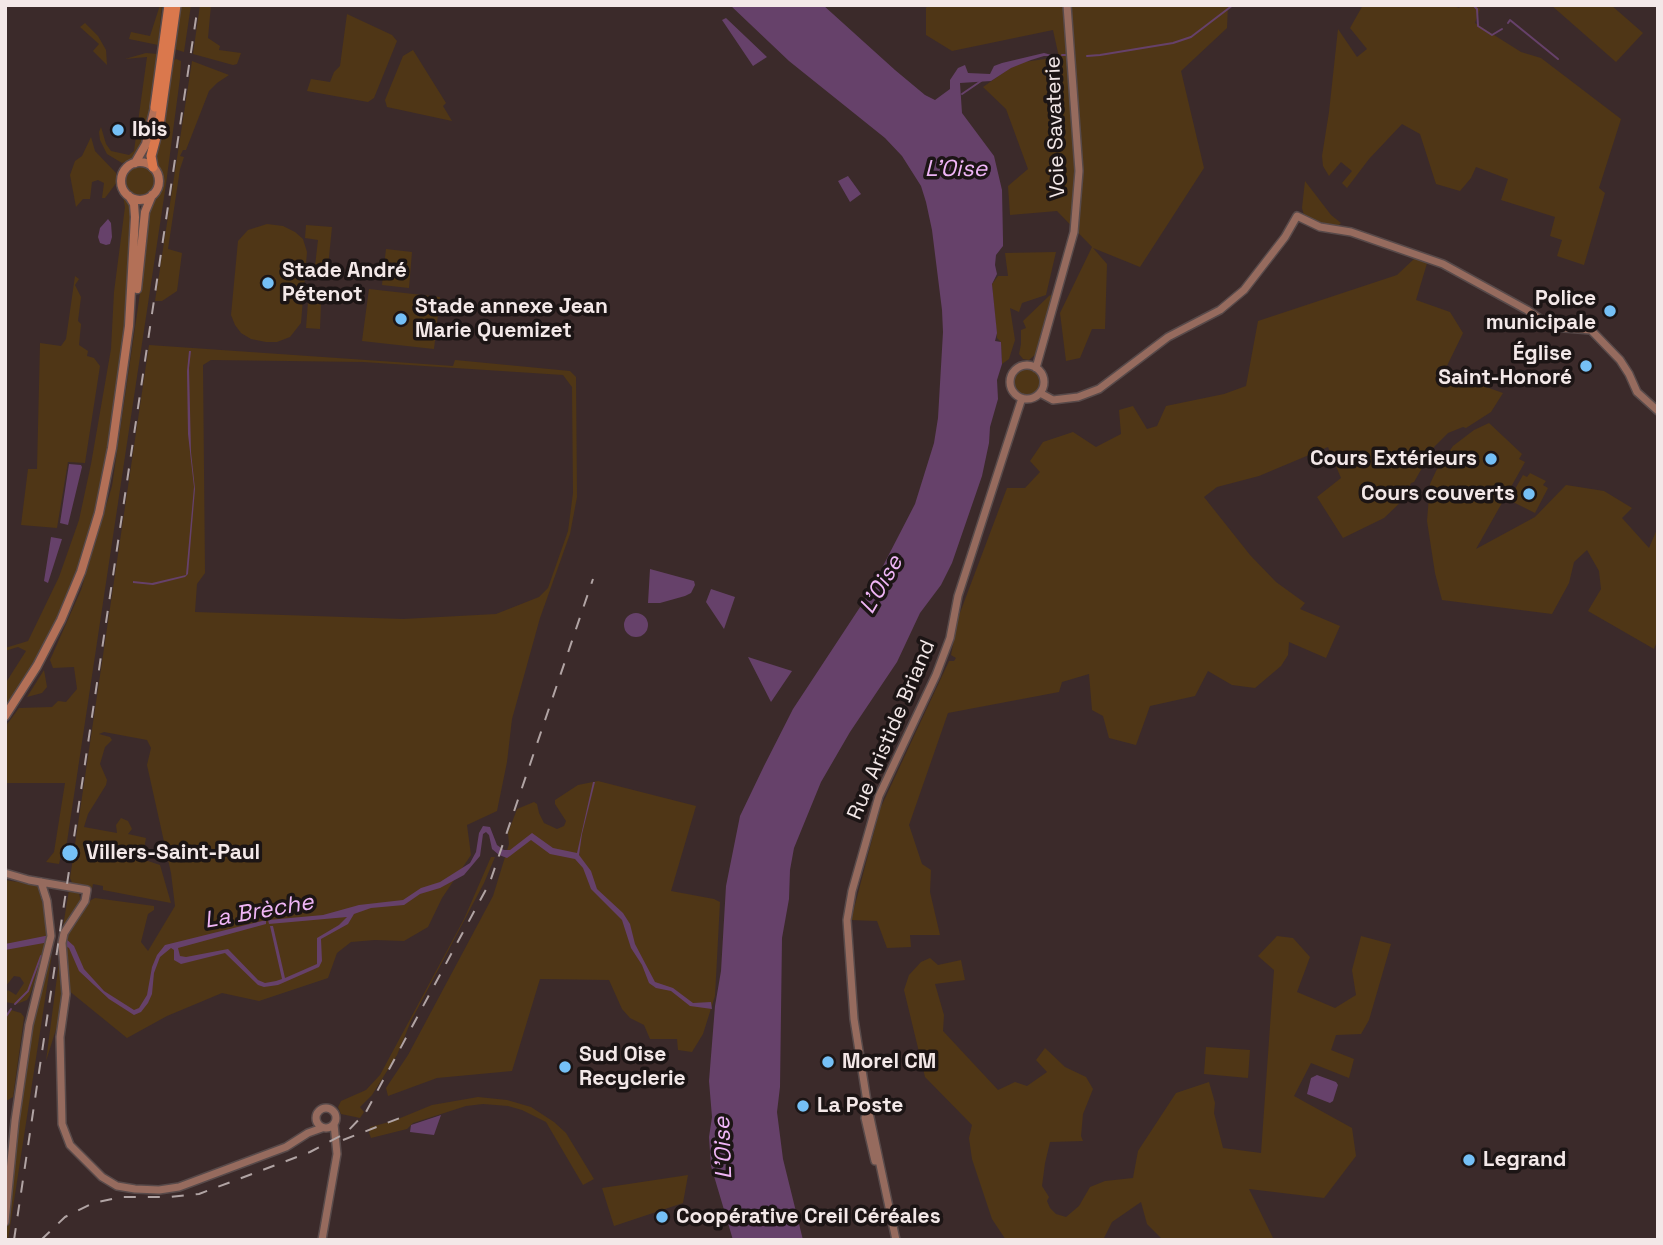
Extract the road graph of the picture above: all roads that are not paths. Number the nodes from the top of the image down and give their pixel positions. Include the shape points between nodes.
1 (169, 5) edge
2 (176, 5) edge
3 (1067, 5) edge
4 (155, 107) joint
5 (135, 163) junction
6 (153, 167) junction
7 (152, 195) junction
8 (129, 196) junction
9 (129, 326) junction
10 (1036, 368) junction
11 (1040, 393) junction
12 (1022, 398) junction
13 (1658, 411) edge
14 (5, 716) edge
15 (5, 873) edge
16 (41, 882) junction
17 (315, 1120) junction
18 (334, 1125) junction
19 (322, 1128) junction
20 (299, 1139) junction
21 (337, 1150) junction
22 (7, 1206) edge
23 (5, 1222) edge
24 (895, 1236) edge
25 (322, 1240) edge

1 - 4 highway
2 - 6 highway via 151,156
3 - 10 street, Voie Savaterie via 1079,171 1074,232
4 - 5 main road
5 - 6 main road
5 - 8 main road via 122,177
6 - 7 main road via 159,180
7 - 8 main road via 141,200
7 - 9 main road via 145,212
8 - 9 main road via 135,216
9 - 14 main road via 111,457 88,553 53,638
10 - 11 street via 1043,376
10 - 12 street via 1021,366 1011,377 1011,388
11 - 12 street
11 - 13 street via 1053,400 1099,389 1168,337 1231,302 1297,216 1320,227 1351,232 1424,256 1552,327 1586,328 1600,337 1637,392
12 - 24 street, Rue Aristide Briand via 958,596 950,638 879,796 847,920 863,1111
15 - 16 street
16 - 20 street via 88,890 62,941 66,990 60,1037 63,1128 70,1145 100,1175 127,1188 174,1188
16 - 22 street via 51,918 51,938 29,1026
17 - 18 street via 318,1111 329,1108 335,1114
17 - 19 street
17 - 20 street
18 - 19 street
18 - 21 street
19 - 20 street
19 - 21 street
21 - 25 street
22 - 23 street

